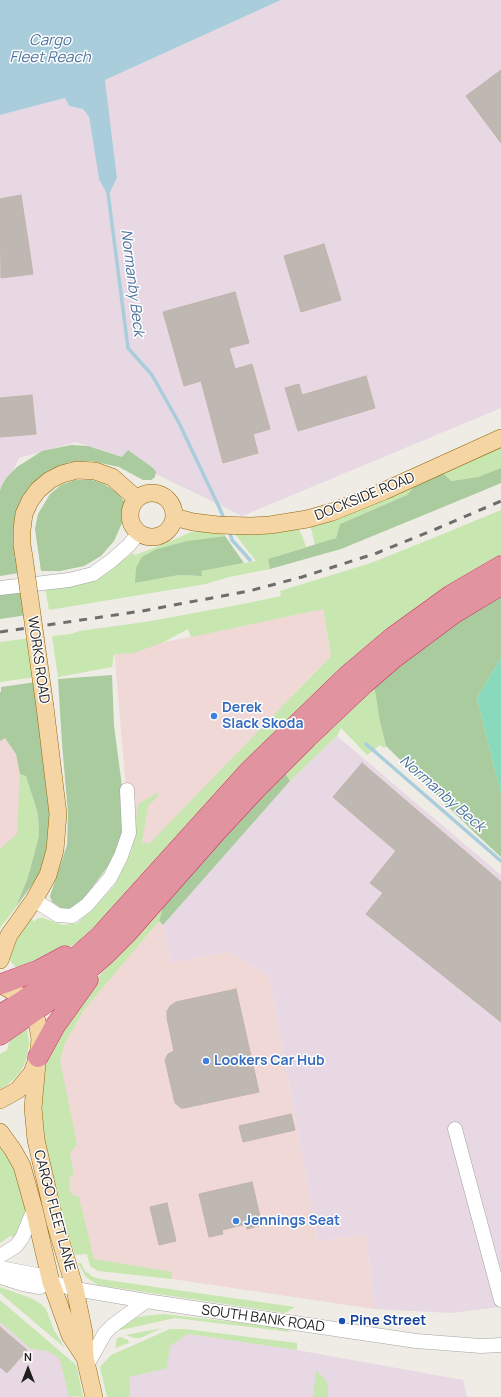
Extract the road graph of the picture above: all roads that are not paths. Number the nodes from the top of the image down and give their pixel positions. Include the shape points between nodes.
1 (501, 438) edge
2 (137, 499) junction
3 (174, 517) junction
4 (139, 533) junction
5 (501, 566) edge
6 (501, 585) edge
7 (0, 588) edge
8 (127, 790) dead end
9 (34, 900) junction
10 (4, 938) edge
11 (103, 945) junction
12 (0, 960) edge
13 (1, 984) edge
14 (29, 1006) junction
15 (0, 1016) edge
16 (0, 1035) edge
17 (38, 1060) junction
18 (0, 1100) edge
19 (455, 1128) dead end
20 (0, 1132) edge
21 (34, 1209) junction
22 (0, 1256) edge
23 (0, 1268) edge
24 (0, 1273) edge
25 (51, 1282) junction
26 (75, 1289) junction
27 (501, 1300) edge
28 (146, 1301) junction
29 (501, 1346) edge
30 (86, 1362) junction
31 (94, 1397) edge

1 - 3 main road, DOCKSIDE ROAD via 384,491 332,512 306,519 270,526 251,526 218,525
2 - 3 main road via 146,494 159,494 171,505
2 - 4 main road via 130,510 130,520
2 - 9 main road, WORKS ROAD, bridge via 112,477 95,471 77,470 50,480 38,490 24,514 22,545 58,814 55,850 48,875
3 - 4 main road via 169,529 157,537
4 - 7 street via 129,545 93,574 69,580
5 - 11 highway via 452,595 393,637 348,675 249,771 125,909
6 - 11 highway via 435,627 364,684 255,790 127,934
8 - 9 street via 129,833 110,878 87,905 72,916 58,915
9 - 10 main road, WORKS ROAD
10 - 12 main road, WORKS ROAD
11 - 13 highway via 75,949 52,964
11 - 14 highway via 45,985
11 - 17 highway
13 - 14 main road via 17,994
14 - 15 highway
14 - 16 highway
14 - 17 main road, CARGO FLEET LANE via 40,1034
17 - 18 main road via 26,1082 18,1090
17 - 26 main road, CARGO FLEET LANE via 33,1108 36,1140
19 - 27 street
20 - 21 main road, CARGO FLEET LANE via 22,1166
21 - 22 street via 22,1238 16,1246
21 - 25 main road, CARGO FLEET LANE
23 - 25 street, SOUTH BANK ROAD via 43,1276
24 - 25 street, SOUTH BANK ROAD via 4,1278 40,1287
25 - 26 street, SOUTH BANK ROAD
25 - 30 main road, CARGO FLEET LANE via 70,1335
26 - 28 street, SOUTH BANK ROAD
26 - 30 main road, CARGO FLEET LANE via 84,1333
28 - 29 street, SOUTH BANK ROAD via 416,1340
28 - 30 street via 105,1333
30 - 31 main road, CARGO FLEET LANE

